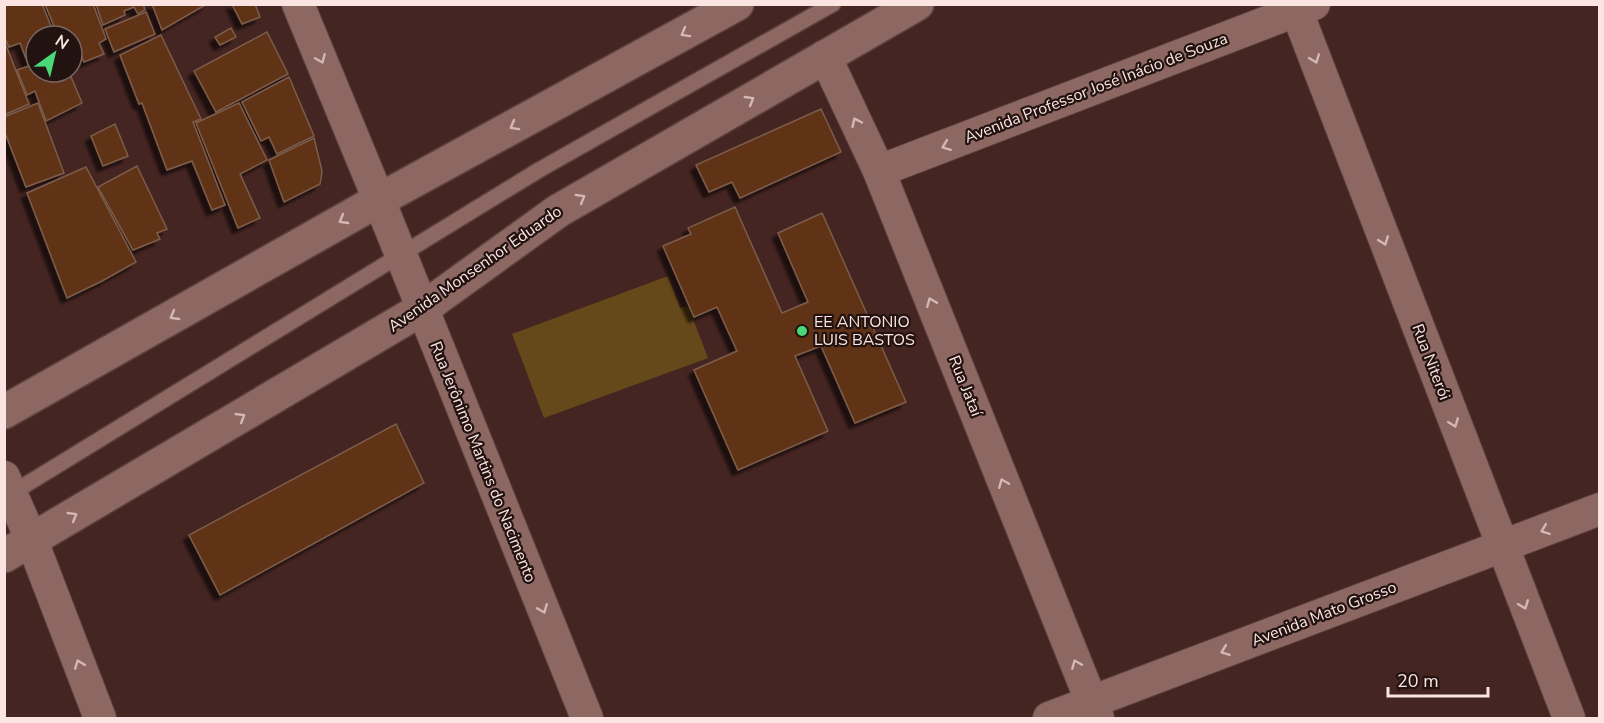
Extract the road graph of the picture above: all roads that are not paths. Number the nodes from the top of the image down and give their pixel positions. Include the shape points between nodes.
1 (298, 4) edge
2 (736, 4) edge
3 (833, 4) edge
4 (917, 4) edge
5 (1301, 7) edge
6 (825, 56) junction
7 (879, 171) junction
8 (379, 200) junction
9 (401, 253) junction
10 (422, 309) junction
11 (4, 412) edge
12 (7, 490) edge
13 (1599, 509) edge
14 (1501, 546) junction
15 (18, 549) edge
16 (1094, 710) edge
17 (100, 718) edge
18 (587, 718) edge
19 (1049, 718) edge
20 (1569, 718) edge

1 -> 8 street, Rua Jerônimo Martins do Nacimento
2 -> 8 street
3 - 9 lane
4 - 6 street, Avenida Monsenhor Eduardo
5 -> 7 street, Avenida Professor José Inácio de Souza
5 -> 14 street, Rua Niterói
7 -> 6 street, Rua Jataí
10 -> 6 street, Avenida Monsenhor Eduardo via 558,211
16 -> 7 street, Rua Jataí
8 - 9 street, Rua Jerônimo Martins do Nacimento
8 -> 11 street
9 - 10 street, Rua Jerônimo Martins do Nacimento
9 - 12 lane
15 -> 10 street, Avenida Monsenhor Eduardo
10 -> 18 street, Rua Jerônimo Martins do Nacimento
12 - 15 street
13 -> 14 street, Avenida Mato Grosso
14 -> 16 street, Avenida Mato Grosso
14 -> 20 street, Rua Niterói
17 -> 15 street
16 - 19 street, Avenida Mato Grosso

